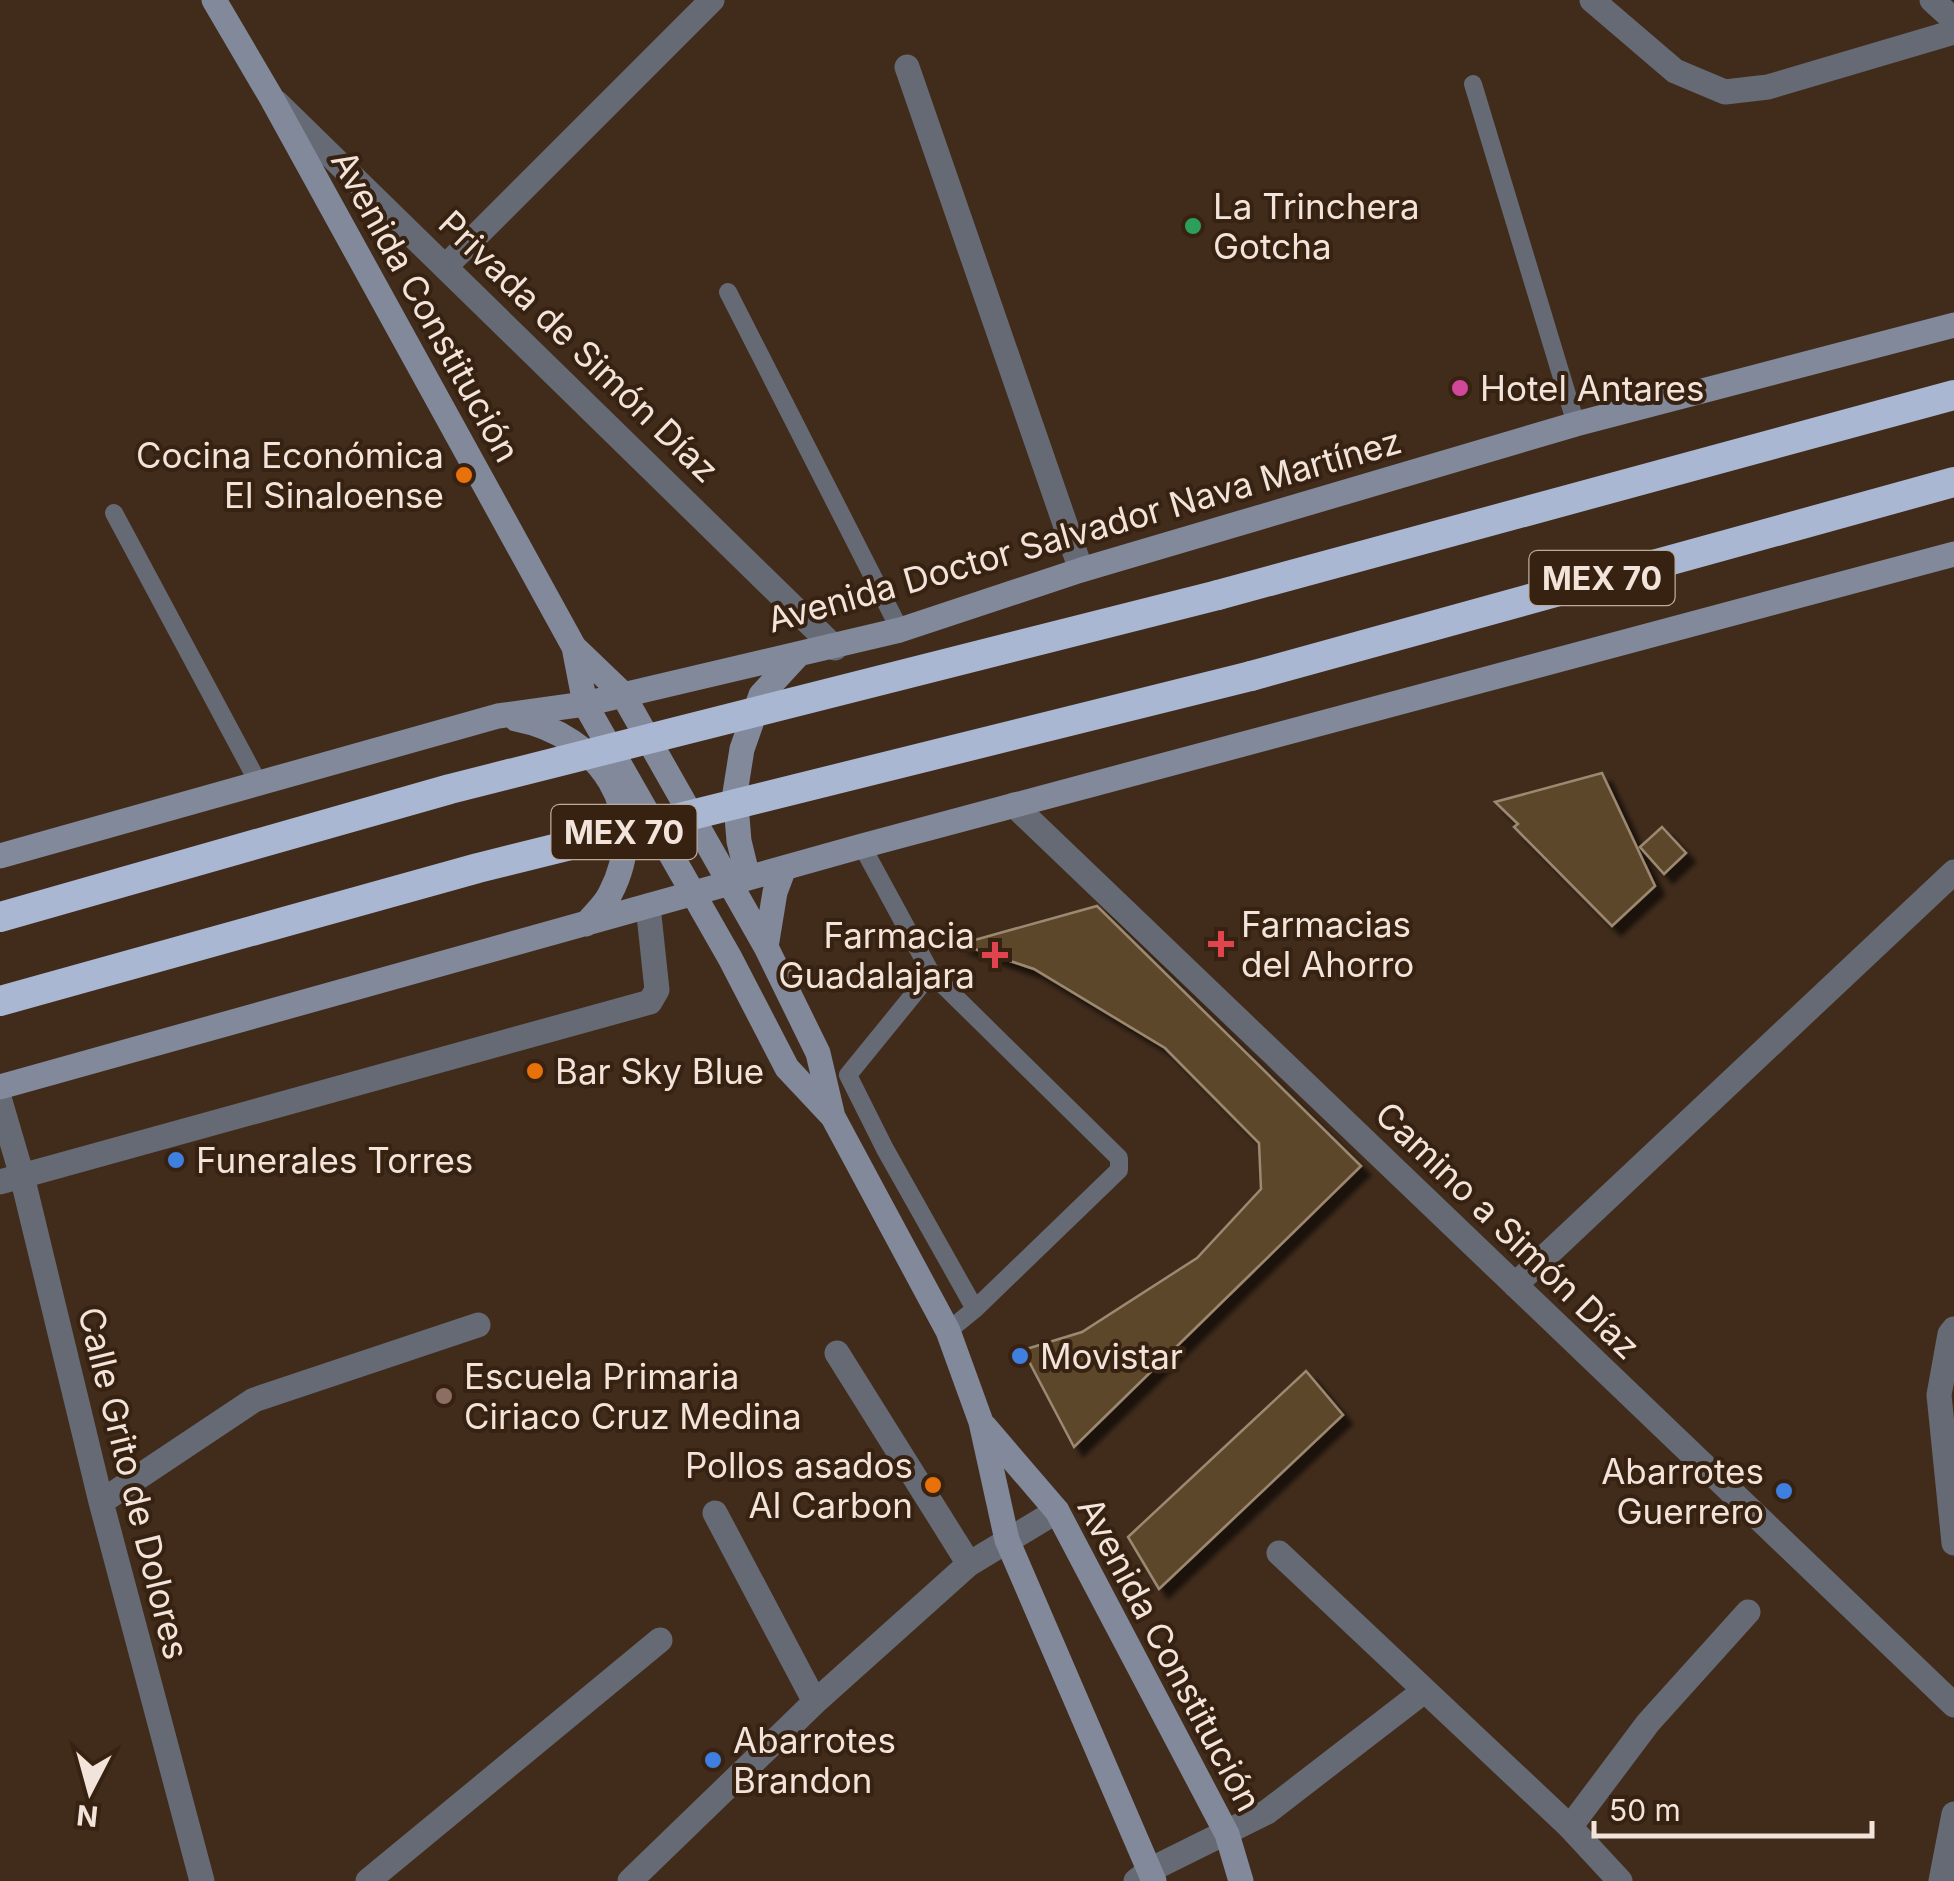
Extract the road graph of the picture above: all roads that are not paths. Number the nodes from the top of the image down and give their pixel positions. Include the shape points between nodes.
1 (712, 0) edge
2 (1592, 0) edge
3 (1932, 0) edge
4 (219, 1) edge
5 (1954, 20) edge
6 (1954, 32) edge
7 (907, 67) dead end
8 (1473, 84) dead end
9 (271, 97) junction
10 (446, 264) junction
11 (728, 292) dead end
12 (1954, 325) edge
13 (1954, 392) edge
14 (1576, 424) junction
15 (1954, 482) edge
16 (1954, 494) edge
17 (1874, 503) junction
18 (114, 513) dead end
19 (1954, 554) edge
20 (1082, 570) junction
21 (900, 630) junction
22 (574, 647) junction
23 (835, 648) junction
24 (798, 656) junction
25 (622, 694) junction
26 (585, 704) junction
27 (498, 716) junction
28 (258, 784) junction
29 (1014, 805) junction
30 (862, 846) junction
31 (0, 856) edge
32 (784, 868) junction
33 (1954, 872) edge
34 (738, 880) junction
35 (692, 894) junction
36 (648, 906) junction
37 (0, 917) edge
38 (586, 924) junction
39 (766, 947) junction
40 (931, 973) junction
41 (0, 1001) edge
42 (0, 1087) edge
43 (0, 1102) edge
44 (833, 1116) junction
45 (11, 1179) edge
46 (1515, 1285) junction
47 (976, 1309) junction
48 (478, 1325) dead end
49 (1954, 1330) edge
50 (948, 1331) junction
51 (837, 1353) dead end
52 (982, 1422) junction
53 (100, 1502) junction
54 (1057, 1511) junction
55 (716, 1513) dead end
56 (1007, 1540) junction
57 (1954, 1543) edge
58 (1279, 1553) dead end
59 (969, 1564) junction
60 (1748, 1612) dead end
61 (660, 1640) dead end
62 (1424, 1692) junction
63 (814, 1702) junction
64 (1954, 1705) edge
65 (1954, 1814) edge
66 (1570, 1827) junction
67 (1228, 1834) junction
68 (1147, 1877) edge
69 (202, 1881) edge
70 (368, 1881) edge
71 (630, 1881) edge
72 (1241, 1881) edge
73 (1620, 1881) edge
74 (1941, 1881) edge

1 - 10 street
2 - 6 street via 1675,72 1725,92 1768,87
3 - 5 street
4 - 9 main road, Avenida Constitución
7 - 20 street
8 - 14 lane
9 - 10 street, Privada de Simón Díaz
9 - 22 main road, Avenida Constitución
10 - 23 street, Privada de Simón Díaz
11 - 21 lane
12 - 14 main road, Avenida Doctor Salvador Nava Martínez
13 - 37 highway, MEX 70, bridge via 1218,595 450,789
14 - 20 main road, Avenida Doctor Salvador Nava Martínez
15 - 17 highway, MEX 70
16 - 17 highway
17 - 41 highway, MEX 70, bridge via 1250,676 478,868
18 - 28 lane
19 - 29 main road
20 - 21 main road, Avenida Doctor Salvador Nava Martínez
21 - 23 main road, Avenida Doctor Salvador Nava Martínez
22 - 25 main road, Avenida Constitución
22 - 26 main road, Avenida Constitución
23 - 24 main road, Avenida Doctor Salvador Nava Martínez
24 - 25 main road, Avenida Doctor Salvador Nava Martínez
24 - 34 main road via 761,695 742,749 735,793
25 - 26 main road, Avenida Doctor Salvador Nava Martínez
25 - 34 main road, Avenida Constitución
26 - 27 main road, Avenida Doctor Salvador Nava Martínez
26 - 35 main road, Avenida Constitución
27 - 28 main road, Avenida Doctor Salvador Nava Martínez
27 - 38 main road via 570,737 597,760 616,791 626,826 623,863 610,896
28 - 31 main road, Avenida Doctor Salvador Nava Martínez
29 - 30 main road
29 - 46 street, Camino a Simón Díaz
30 - 32 main road
30 - 40 lane
32 - 34 main road
32 - 39 main road
33 - 46 street
34 - 35 main road
34 - 39 main road, Avenida Constitución
35 - 36 main road
35 - 44 main road, Avenida Constitución via 787,1068
36 - 38 main road
36 - 45 street via 657,990 650,1002
38 - 42 main road
39 - 44 main road, Avenida Constitución via 818,1053
40 - 47 lane via 848,1076
40 - 47 lane via 1120,1164
43 - 45 street, Calle Grito de Dolores
44 - 50 main road, Avenida Constitución
45 - 53 street, Calle Grito de Dolores
46 - 64 street, Camino a Simón Díaz
47 - 50 lane
48 - 53 street via 254,1400
49 - 57 street via 1940,1395
50 - 52 main road, Avenida Constitución
51 - 59 street
52 - 54 main road, Avenida Constitución
52 - 56 main road, Avenida Constitución
53 - 69 street, Calle Grito de Dolores
54 - 56 street
54 - 67 main road, Avenida Constitución
55 - 63 street
56 - 59 street
56 - 68 main road, Avenida Constitución
58 - 62 street
59 - 63 street
60 - 66 street via 1648,1723
61 - 70 street
62 - 66 street
62 - 67 street via 1268,1812
63 - 71 street
65 - 74 street
66 - 73 street
67 - 68 street
67 - 72 main road, Avenida Constitución

